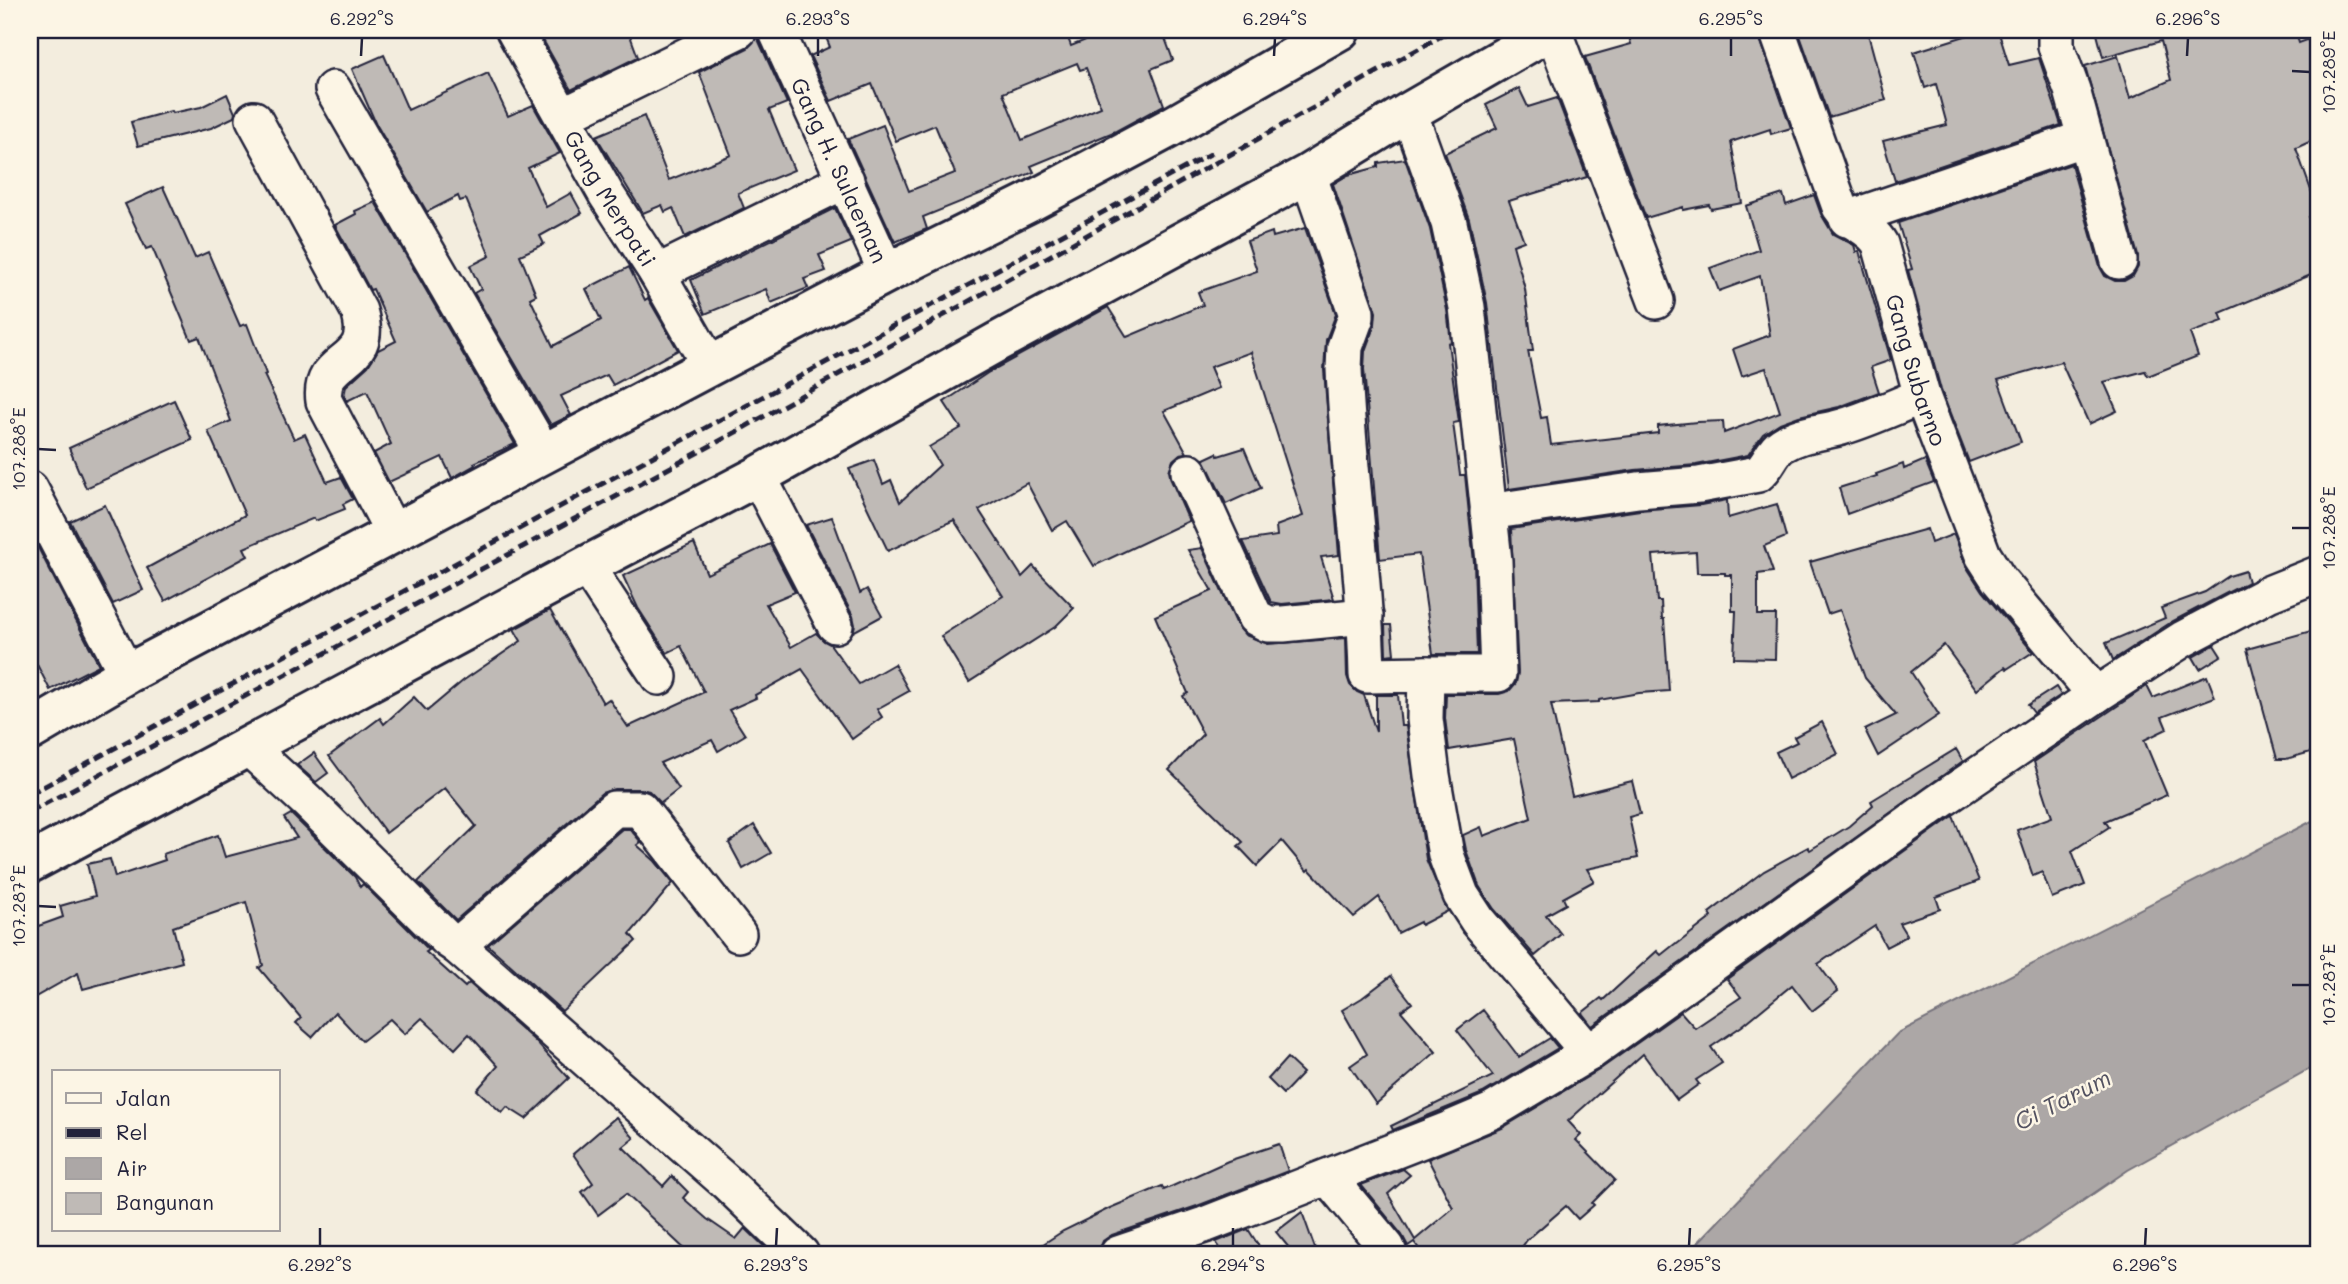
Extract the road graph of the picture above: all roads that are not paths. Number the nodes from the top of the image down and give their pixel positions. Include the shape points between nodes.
1 (513, 30) edge
2 (739, 30) edge
3 (776, 30) edge
4 (1340, 30) edge
5 (1552, 30) edge
6 (1777, 30) edge
7 (2056, 30) edge
8 (1302, 40) edge
9 (686, 42) edge
10 (334, 89) dead end
11 (1409, 112) junction
12 (563, 116) junction
13 (254, 119) dead end
14 (2085, 138) junction
15 (1308, 174) junction
16 (846, 180) junction
17 (1847, 219) junction
18 (2119, 261) dead end
19 (657, 272) junction
20 (887, 273) junction
21 (1656, 301) dead end
22 (710, 366) junction
23 (1922, 396) junction
24 (544, 454) junction
25 (1189, 472) dead end
26 (758, 476) junction
27 (30, 489) edge
28 (1488, 512) junction
29 (394, 534) junction
30 (586, 566) junction
31 (2318, 574) edge
32 (1365, 616) junction
33 (835, 625) dead end
34 (127, 674) junction
35 (1426, 674) junction
36 (659, 677) dead end
37 (2096, 695) junction
38 (30, 731) edge
39 (249, 748) junction
40 (30, 863) edge
41 (738, 934) dead end
42 (457, 946) junction
43 (1589, 1053) junction
44 (1328, 1177) junction
45 (801, 1254) edge
46 (1118, 1254) edge
47 (1389, 1254) edge

1 - 12 street, Gang Merpati
2 - 9 street
3 - 16 street, Gang H. Sulaeman
4 - 8 main road
5 - 11 main road
5 - 21 street
6 - 17 street
7 - 14 street via 2056,46
8 - 20 main road via 1169,128
9 - 12 street
10 - 24 street
11 - 15 main road
11 - 28 street via 1449,223 1466,307
12 - 19 street, Gang Merpati
13 - 29 street via 364,325 359,348 326,377 324,401
14 - 17 street
14 - 18 street
15 - 26 main road
15 - 32 street via 1356,312 1347,336 1344,369
16 - 19 street
16 - 20 street, Gang H. Sulaeman
17 - 23 street, Gang Subarno via 1868,229 1880,244
19 - 22 street, Gang Merpati
20 - 22 main road
22 - 24 main road
23 - 28 street via 1788,442 1758,474
23 - 37 street, Gang Subarno via 1983,555
24 - 29 main road
25 - 32 street via 1255,617 1268,624 1283,624
26 - 30 main road
26 - 33 street
27 - 34 street
28 - 35 street via 1498,674
29 - 34 main road
30 - 36 street
30 - 39 main road
31 - 37 street via 2268,594 2183,639
32 - 35 street via 1367,675
34 - 38 main road
35 - 43 street via 1425,719 1432,775 1446,855 1461,895
37 - 43 street
39 - 40 main road
39 - 42 street
41 - 42 street via 640,809 614,809
42 - 45 street via 726,1182
43 - 44 street via 1492,1111
44 - 46 street
44 - 47 street

